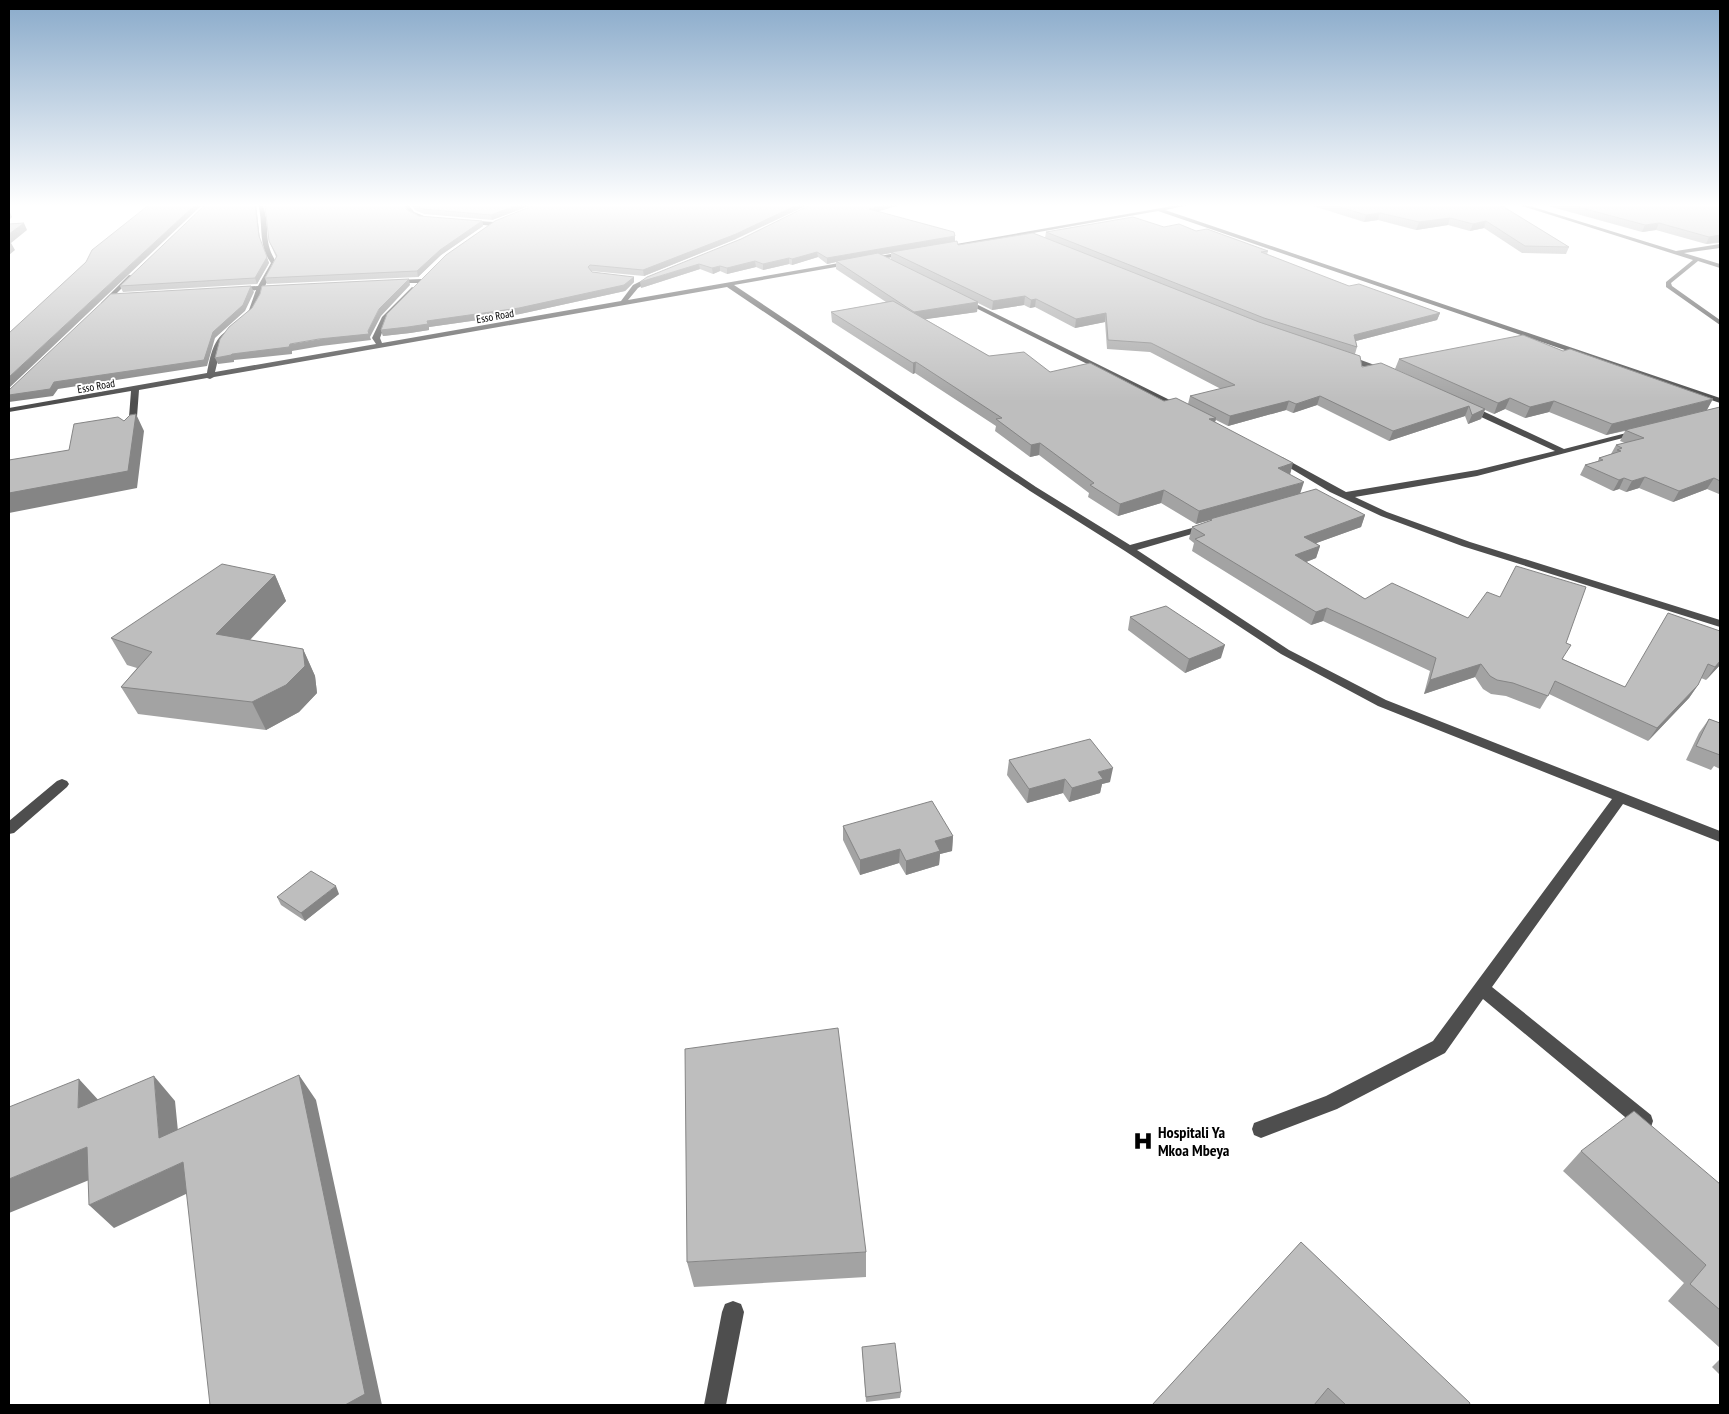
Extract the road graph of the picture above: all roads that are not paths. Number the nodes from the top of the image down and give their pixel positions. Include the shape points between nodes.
1 (272, 270) edge
2 (812, 270) edge
3 (1339, 270) edge
4 (1684, 270) edge
5 (136, 272) edge
6 (663, 273) edge
7 (427, 275) edge
8 (636, 278) edge
9 (645, 280) junction
10 (422, 281) junction
11 (387, 282) edge
12 (729, 285) junction
13 (286, 286) edge
14 (260, 288) junction
15 (225, 290) edge
16 (111, 296) junction
17 (119, 296) edge
18 (957, 296) edge
19 (623, 304) junction
20 (97, 310) edge
21 (1720, 323) edge
22 (381, 346) junction
23 (1336, 355) edge
24 (1393, 374) edge
25 (210, 377) junction
26 (135, 389) junction
27 (1720, 401) edge
28 (1460, 404) edge
29 (9, 410) edge
30 (1195, 414) edge
31 (1647, 430) edge
32 (132, 433) edge
33 (1564, 452) junction
34 (1274, 456) edge
35 (1333, 490) junction
36 (1314, 495) edge
37 (1347, 495) junction
38 (1212, 525) edge
39 (1129, 549) junction
40 (1720, 624) edge
41 (62, 784) dead end
42 (1621, 797) junction
43 (9, 829) edge
44 (1720, 837) edge
45 (1482, 988) junction
46 (1261, 1129) dead end
47 (1659, 1133) edge
48 (733, 1312) dead end
49 (715, 1405) edge

1 - 14 street
2 - 12 street, Esso Road
3 - 27 street
4 - 21 street via 1668,283 1670,287
5 - 16 street
6 - 9 street
7 - 10 street
8 - 9 street
9 - 19 street via 630,289
10 - 11 street
10 - 22 street via 384,318 376,338
12 - 19 street, Esso Road
12 - 39 street via 1033,489
13 - 14 street
14 - 15 street
14 - 25 street via 252,310 222,337
16 - 17 street
16 - 20 street
18 - 30 street
19 - 22 street, Esso Road
22 - 25 street, Esso Road
23 - 24 street
25 - 26 street, Esso Road
26 - 29 street, Esso Road
26 - 32 street
28 - 33 street
31 - 33 street
33 - 37 street via 1477,474
34 - 35 street
35 - 36 street
35 - 37 street
37 - 40 street via 1384,514 1466,544
38 - 39 street
39 - 42 street via 1285,652 1382,703
41 - 43 street
42 - 44 street
42 - 45 street
45 - 46 street via 1439,1047 1331,1104
45 - 47 street
48 - 49 street

